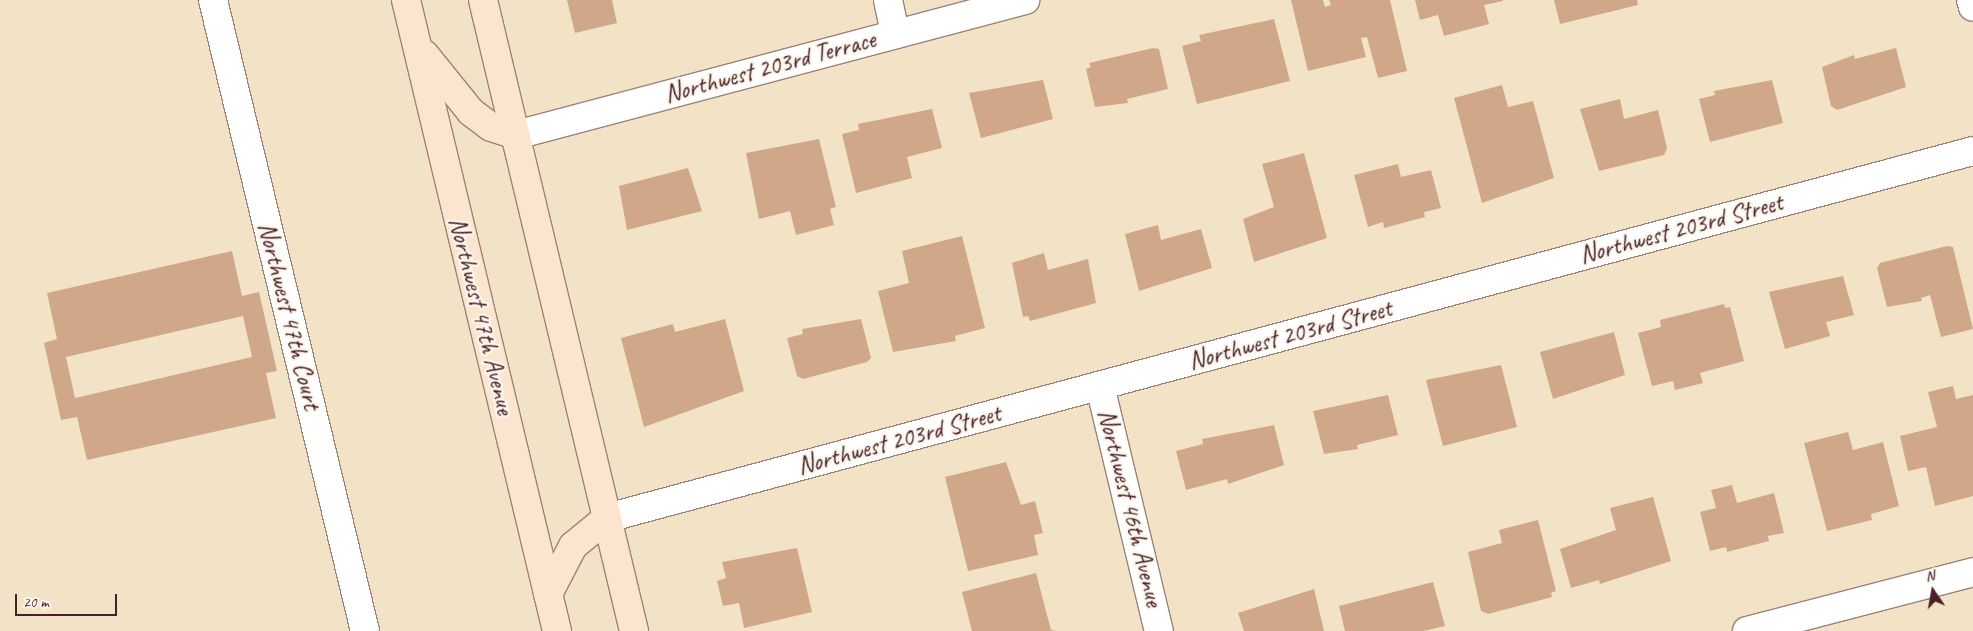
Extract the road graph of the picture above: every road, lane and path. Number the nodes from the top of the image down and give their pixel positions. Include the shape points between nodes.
1 (213, 0) edge
2 (406, 0) edge
3 (483, 0) edge
4 (888, 0) edge
5 (1024, 0) edge
6 (1971, 0) edge
7 (1973, 7) edge
8 (895, 34) junction
9 (416, 42) junction
10 (516, 135) junction
11 (1973, 151) edge
12 (1100, 386) junction
13 (607, 518) junction
14 (1973, 572) edge
15 (548, 594) junction
16 (365, 631) edge
17 (557, 631) edge
18 (634, 631) edge
19 (1159, 631) edge
20 (1747, 631) edge

1 - 16 street, Northwest 47th Court
2 - 9 main road, Northwest 47th Avenue
3 - 10 main road
4 - 8 street
5 - 8 street, Northwest 203rd Terrace
6 - 7 street
8 - 10 street, Northwest 203rd Terrace
9 - 10 main road via 449,91 471,112 491,127
9 - 15 main road, Northwest 47th Avenue
10 - 13 main road
11 - 12 street, Northwest 203rd Street
12 - 13 street, Northwest 203rd Street
12 - 19 street, Northwest 46th Avenue
13 - 15 main road via 573,546
13 - 18 main road
14 - 20 street
15 - 17 main road, Northwest 47th Avenue

